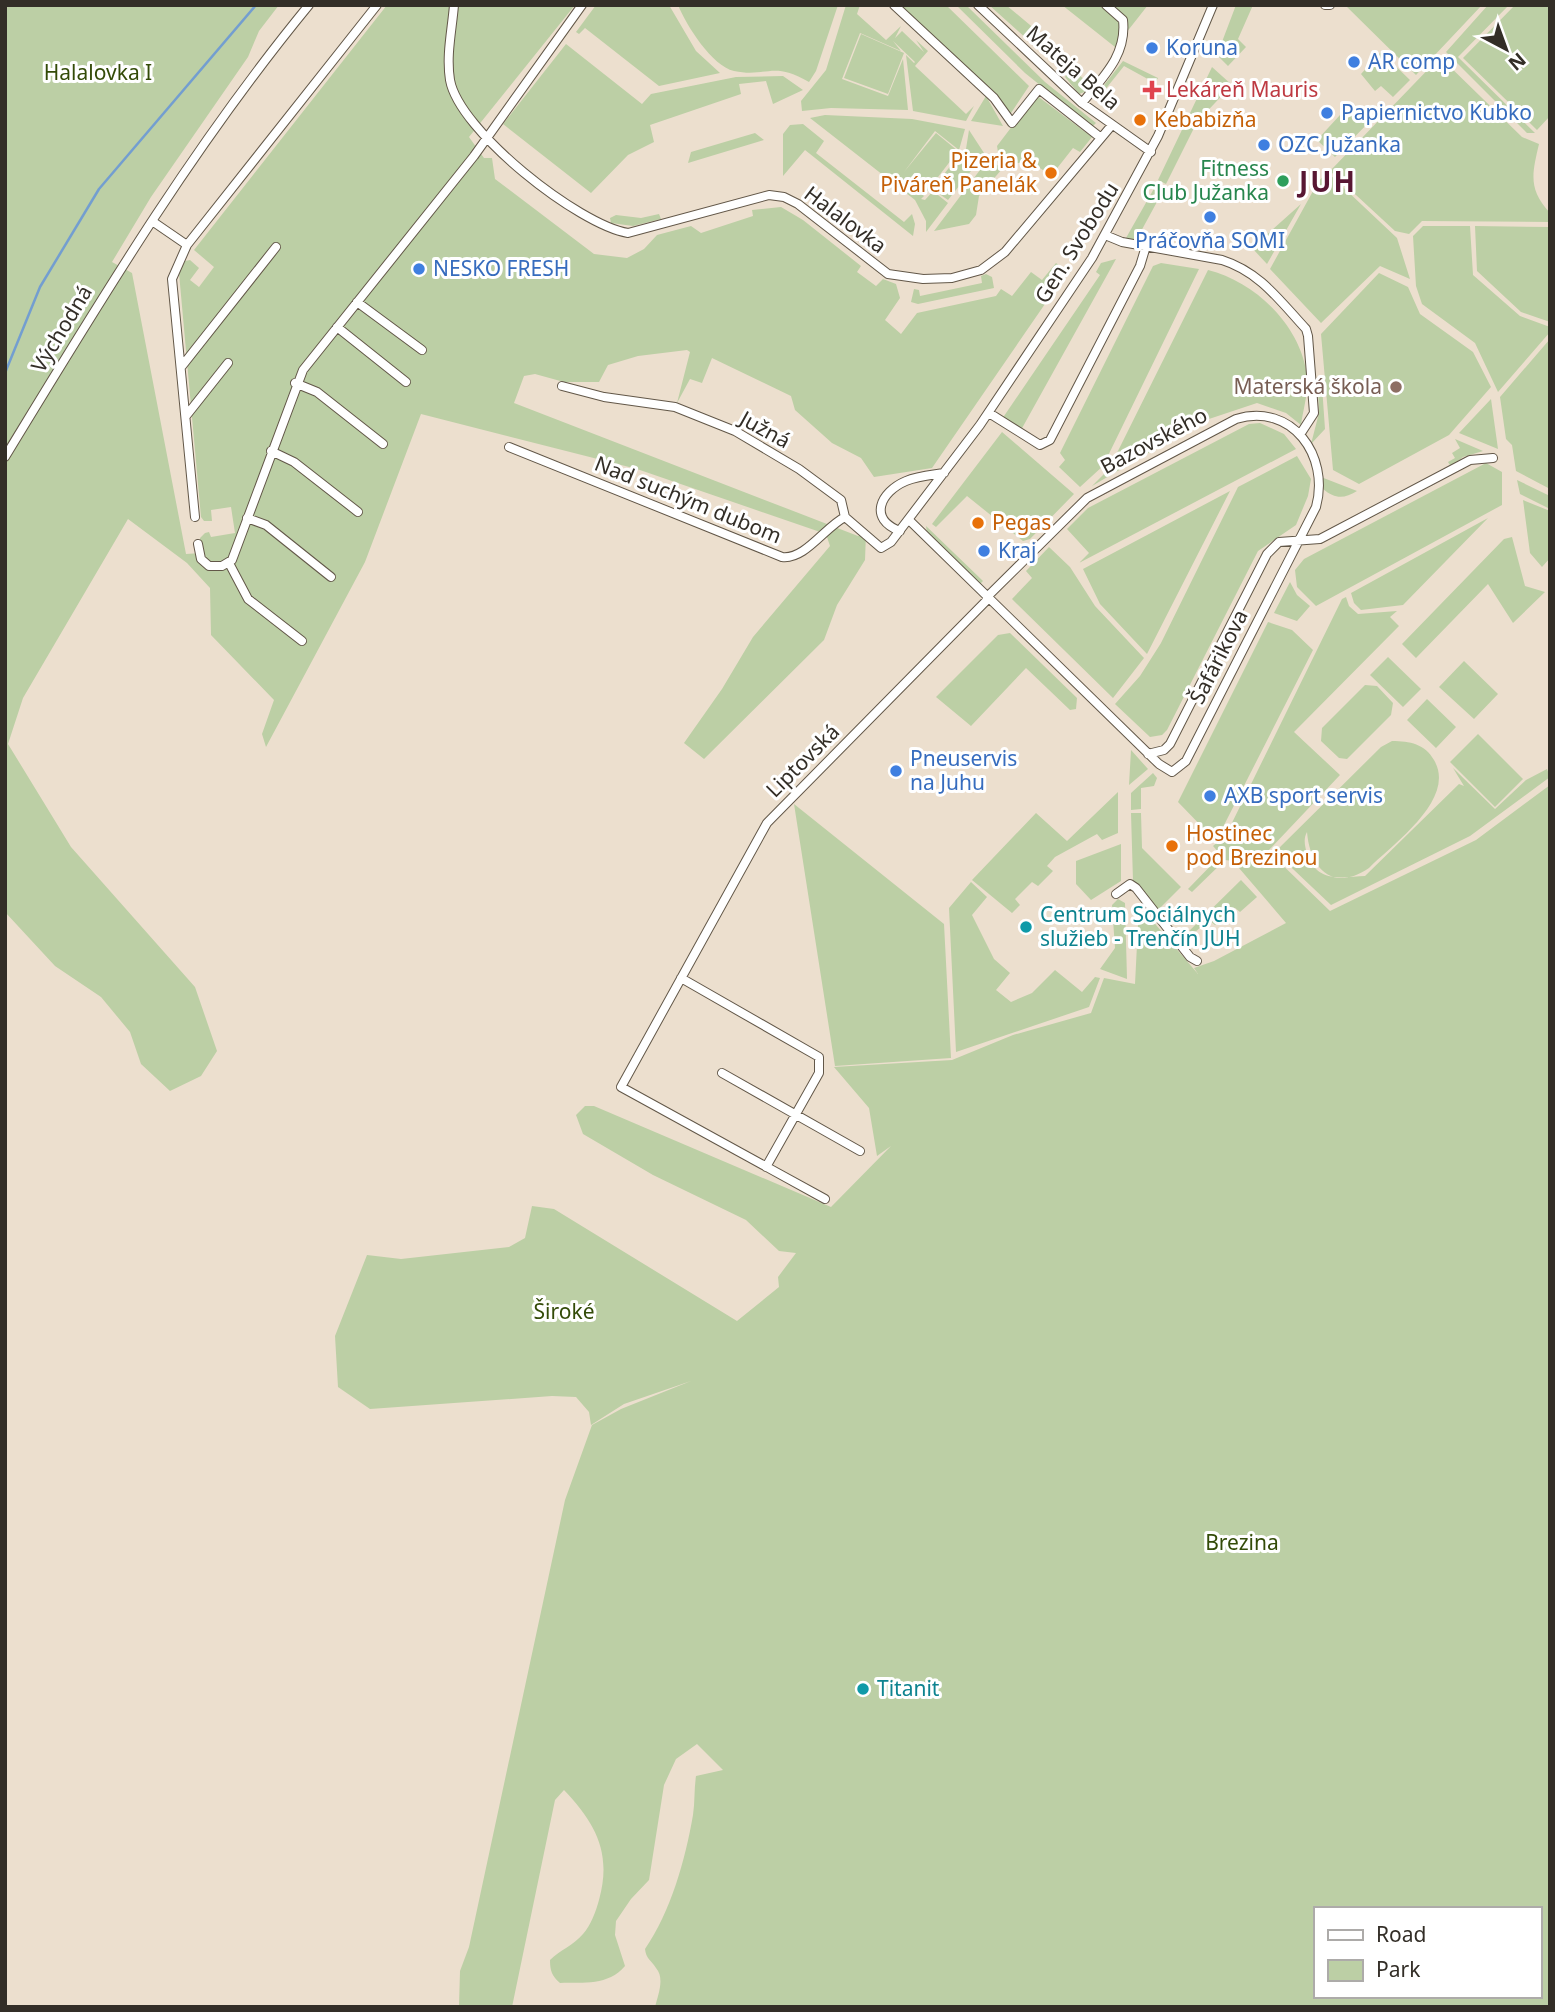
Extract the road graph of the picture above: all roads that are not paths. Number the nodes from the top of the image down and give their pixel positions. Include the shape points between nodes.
1 (309, 5) edge
2 (377, 5) edge
3 (454, 5) edge
4 (582, 5) edge
5 (894, 5) edge
6 (978, 5) edge
7 (1105, 5) edge
8 (1213, 5) edge
9 (1082, 103) junction
10 (1112, 125) junction
11 (485, 136) junction
12 (1101, 138) junction
13 (1151, 152) junction
14 (152, 221) junction
15 (1105, 236) junction
16 (187, 244) junction
17 (1146, 246) junction
18 (276, 247) dead end
19 (357, 302) junction
20 (337, 327) junction
21 (422, 351) dead end
22 (228, 363) dead end
23 (182, 366) junction
24 (406, 382) dead end
25 (295, 383) junction
26 (562, 386) dead end
27 (989, 413) junction
28 (186, 416) junction
29 (1301, 433) junction
30 (383, 444) dead end
31 (509, 447) dead end
32 (271, 451) junction
33 (5, 457) edge
34 (1493, 458) dead end
35 (944, 473) junction
36 (358, 512) dead end
37 (195, 517) dead end
38 (845, 517) junction
39 (247, 519) junction
40 (909, 520) junction
41 (900, 531) junction
42 (1300, 540) junction
43 (198, 544) dead end
44 (229, 563) junction
45 (331, 577) dead end
46 (988, 598) junction
47 (302, 641) dead end
48 (1148, 754) junction
49 (1116, 894) dead end
50 (1196, 961) dead end
51 (681, 978) junction
52 (722, 1073) dead end
53 (796, 1115) junction
54 (860, 1151) dead end
55 (766, 1167) junction
56 (825, 1199) dead end

1 - 14 street, Východná via 258,67
2 - 16 street
3 - 11 street, Halalovka via 450,82 461,108
4 - 11 street
5 - 12 street via 994,98 1012,123 1039,89
6 - 9 street, Mateja Bela
7 - 9 street via 1123,20 1125,36 1120,54
8 - 13 street, Gen. Svobodu
9 - 10 street, Mateja Bela
10 - 12 street, Halalovka
10 - 13 street, Mateja Bela
11 - 12 street, Halalovka via 555,197 611,230 628,233 769,195 784,197 888,274 923,279 952,278 994,262
11 - 19 street via 474,156
13 - 15 street, Gen. Svobodu
14 - 16 street
14 - 33 street, Východná
15 - 17 street
15 - 27 street, Gen. Svobodu
16 - 23 street via 172,279
17 - 27 street via 1050,440 1040,445
17 - 29 street via 1237,264 1253,274 1306,329 1314,413
18 - 23 street
19 - 20 street
19 - 21 street
20 - 24 street
20 - 25 street
22 - 28 street
23 - 28 street
25 - 30 street via 317,392
25 - 32 street
26 - 38 street, Južná via 675,407 735,431 841,500
27 - 35 street, Gen. Svobodu
28 - 37 street
29 - 42 street via 1316,461 1320,492
29 - 46 street, Bazovského via 1268,416 1236,419 1087,498
31 - 38 street, Nad suchým dubom via 782,557 798,555
32 - 36 street via 291,460
32 - 39 street
34 - 42 street, Šafárikova via 1470,460 1320,539
35 - 40 street, Gen. Svobodu
35 - 41 street via 907,481 887,496 881,518
38 - 41 street, Južná via 881,548
39 - 44 street
39 - 45 street via 266,525
40 - 41 street, Južná
40 - 46 street
42 - 48 street, Šafárikova via 1279,542 1267,554 1170,744
42 - 48 street, Šafárikova via 1186,761 1172,772
43 - 44 street via 201,559 209,566
44 - 47 street via 248,598
46 - 48 street
46 - 51 street, Liptovská via 766,823
49 - 50 street via 1130,884 1136,888
51 - 53 street via 819,1057 820,1073
51 - 55 street, Liptovská via 621,1087
52 - 53 street
53 - 54 street
53 - 55 street
55 - 56 street, Liptovská

